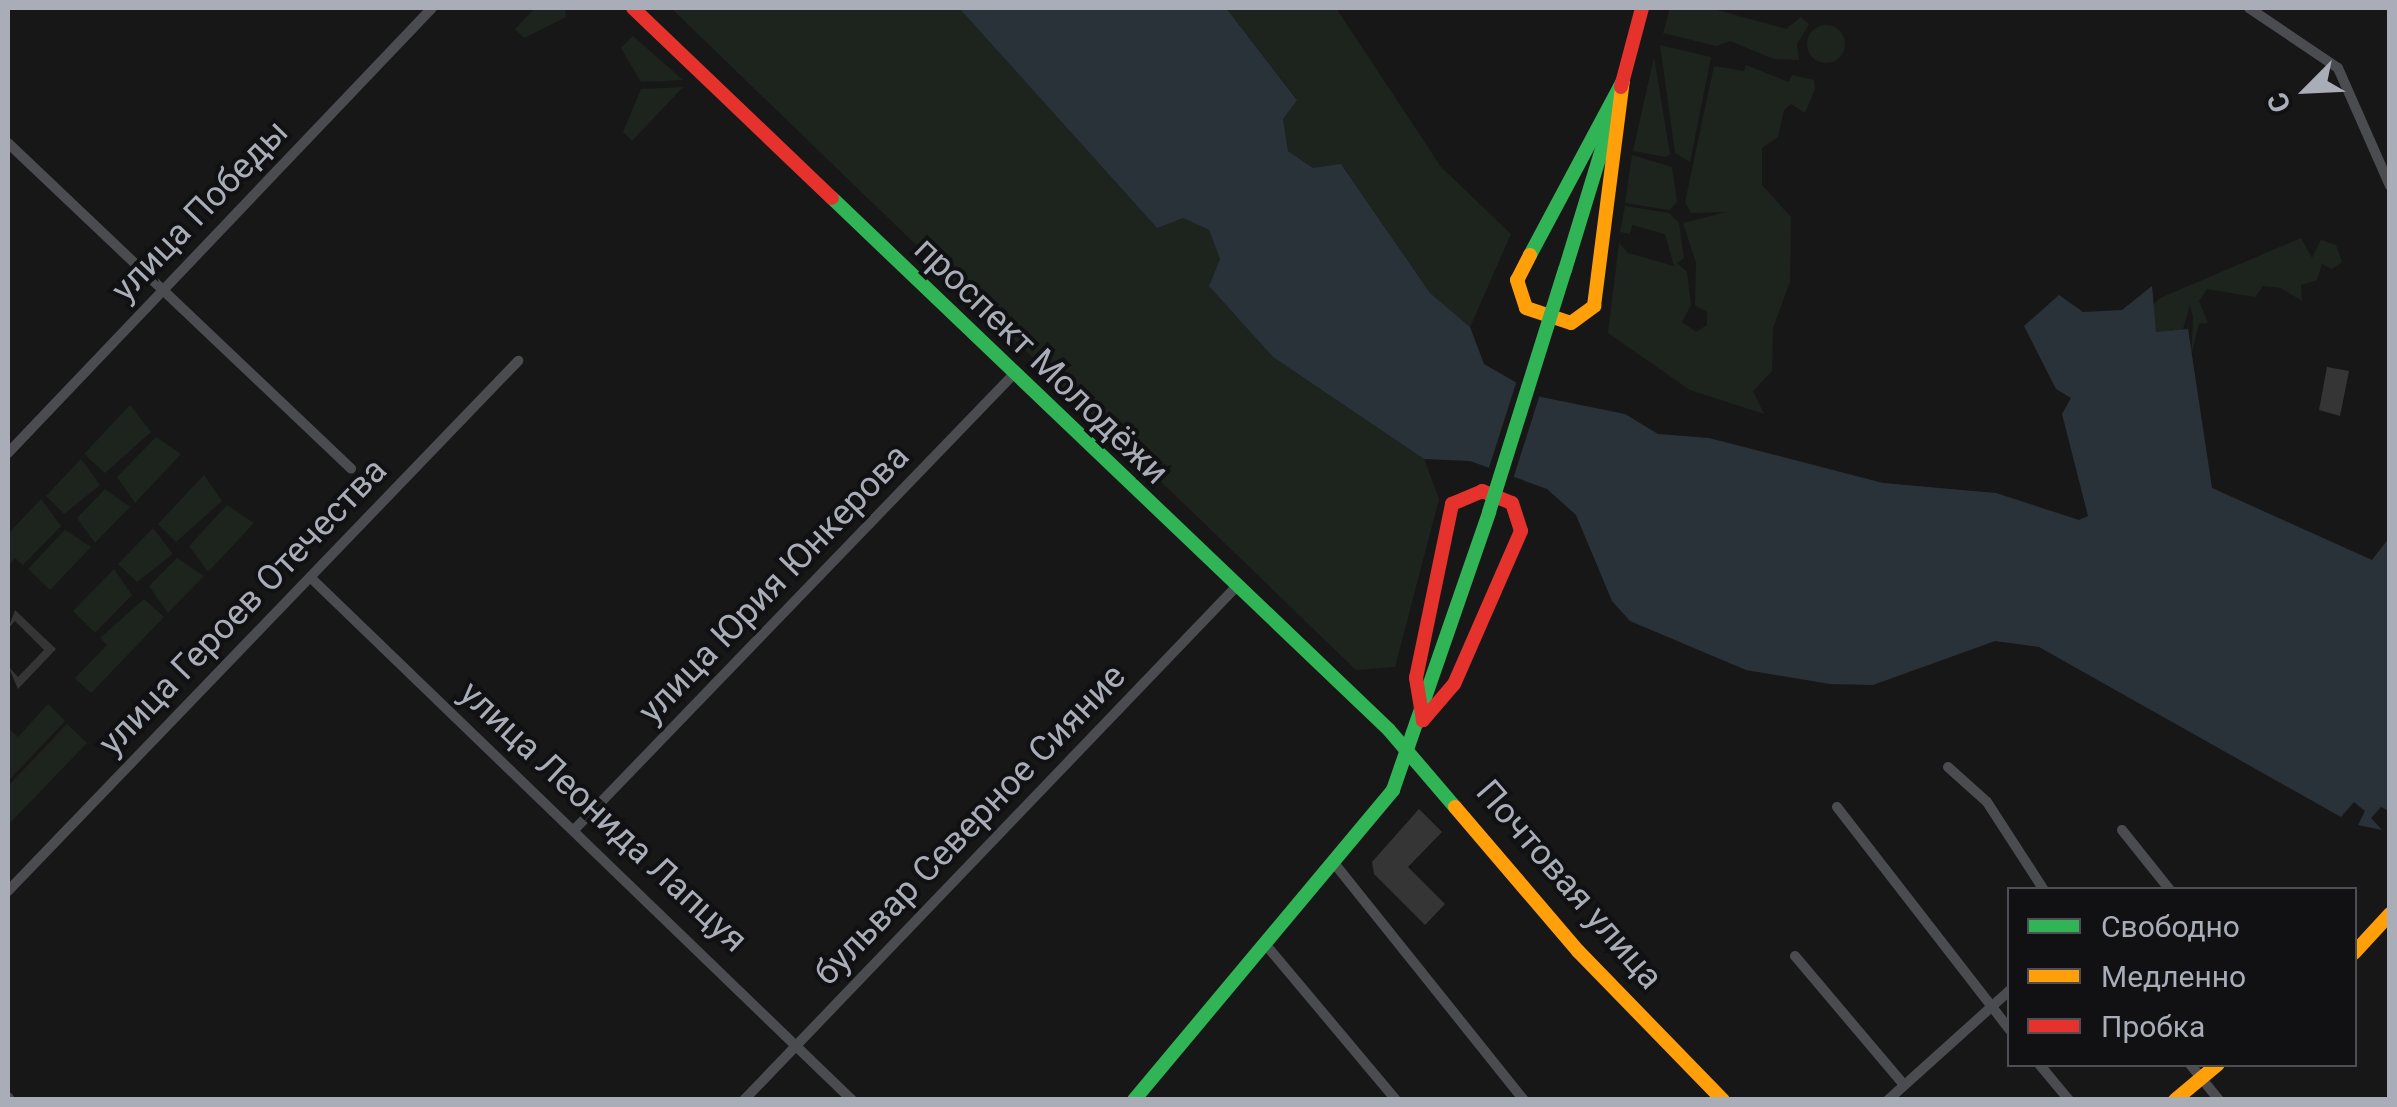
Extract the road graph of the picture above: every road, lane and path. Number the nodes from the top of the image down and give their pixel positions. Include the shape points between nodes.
1 (432, 8) edge
2 (633, 8) edge
3 (1642, 8) edge
4 (2250, 8) edge
5 (1622, 81) junction
6 (8, 143) edge
7 (2386, 169) edge
8 (2390, 186) edge
9 (164, 290) junction
10 (518, 361) dead end
11 (1013, 375) junction
12 (8, 453) edge
13 (351, 468) dead end
14 (312, 578) junction
15 (1235, 588) junction
16 (1423, 720) junction
17 (1411, 752) junction
18 (1948, 768) dead end
19 (1837, 806) dead end
20 (574, 830) junction
21 (2122, 830) dead end
22 (1334, 863) junction
23 (2042, 887) edge
24 (2168, 887) edge
25 (8, 891) edge
26 (2390, 914) edge
27 (1266, 945) junction
28 (2357, 949) edge
29 (1795, 956) dead end
30 (2007, 993) edge
31 (1990, 1007) junction
32 (2007, 1027) edge
33 (799, 1041) junction
34 (2042, 1067) edge
35 (2192, 1067) edge
36 (2214, 1067) edge
37 (2201, 1078) junction
38 (1904, 1085) junction
39 (744, 1100) edge
40 (852, 1100) edge
41 (1134, 1100) edge
42 (1396, 1100) edge
43 (1524, 1100) edge
44 (1724, 1100) edge
45 (1888, 1100) edge
46 (2069, 1100) edge
47 (2175, 1100) edge
48 (2219, 1100) edge

1 - 9 street, улица Победы
2 - 11 street, проспект Молодёжи
3 - 5 street
4 - 7 street via 2338,68
5 - 5 street via 1517,280 1526,308 1571,323 1594,306
5 - 16 street, bridge
6 - 9 street
7 - 8 street
9 - 12 street, улица Победы
9 - 13 street
10 - 14 street, улица Героев Отечества
11 - 15 street, проспект Молодёжи
11 - 20 street, улица Юрия Юнкерова
14 - 20 street, улица Леонида Лапцуя
14 - 25 street, улица Героев Отечества
15 - 17 street, проспект Молодёжи
15 - 33 street, бульвар Северное Сияние
16 - 16 street via 1454,684 1521,531 1512,503 1482,491 1452,504 1416,678
16 - 17 street
17 - 22 street via 1384,802
17 - 44 street, Почтовая улица via 1578,951
18 - 23 street via 1987,802
19 - 31 street
20 - 33 street, улица Леонида Лапцуя
21 - 24 street
22 - 27 street
22 - 43 street
26 - 28 street
27 - 41 street
27 - 42 street
29 - 38 street
30 - 31 street
31 - 32 street
31 - 38 street
33 - 39 street, бульвар Северное Сияние
33 - 40 street, улица Леонида Лапцуя
34 - 46 street
35 - 37 street
36 - 37 street
37 - 47 street
37 - 48 street
38 - 45 street

